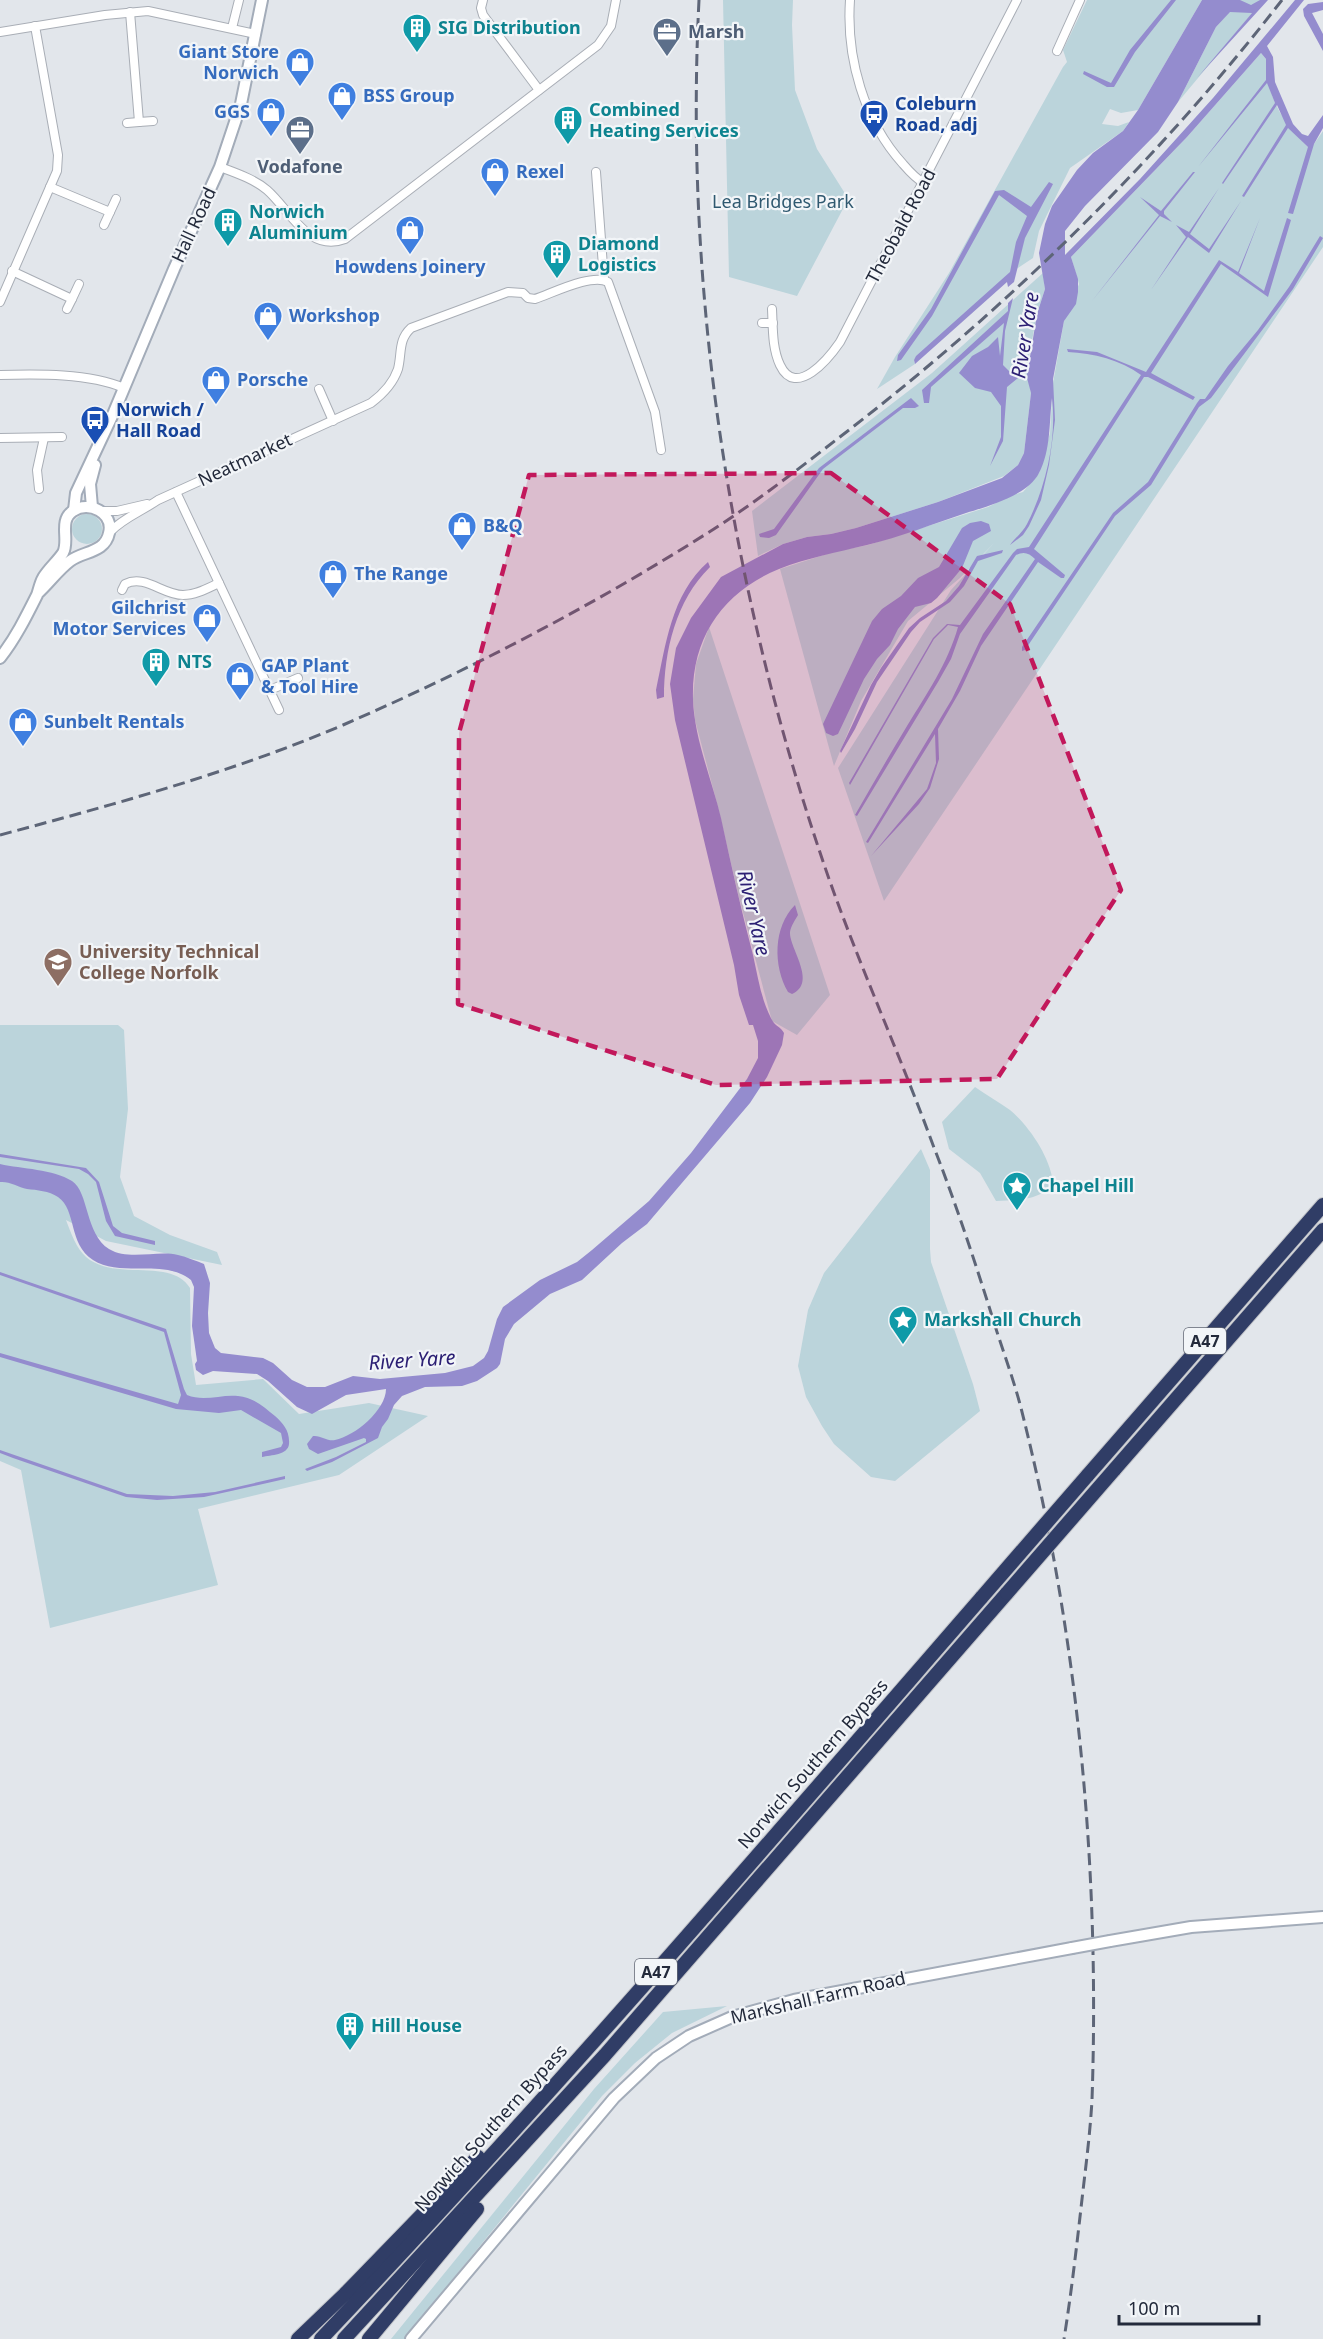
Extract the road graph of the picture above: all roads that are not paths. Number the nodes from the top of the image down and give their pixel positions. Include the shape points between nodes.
1 (239, 0) edge
2 (262, 0) edge
3 (483, 0) edge
4 (616, 0) edge
5 (850, 0) edge
6 (1017, 0) edge
7 (1080, 0) edge
8 (129, 12) junction
9 (35, 26) junction
10 (232, 28) junction
11 (0, 32) edge
12 (256, 33) junction
13 (1057, 51) dead end
14 (539, 90) junction
15 (153, 121) dead end
16 (139, 122) junction
17 (127, 123) dead end
18 (220, 168) junction
19 (596, 172) dead end
20 (924, 183) junction
21 (50, 188) junction
22 (116, 199) dead end
23 (110, 212) junction
24 (104, 225) dead end
25 (12, 271) junction
26 (604, 280) junction
27 (79, 284) dead end
28 (2, 290) edge
29 (72, 298) junction
30 (0, 302) edge
31 (67, 309) dead end
32 (772, 309) dead end
33 (762, 323) dead end
34 (772, 323) junction
35 (0, 375) edge
36 (124, 388) junction
37 (319, 389) dead end
38 (333, 421) junction
39 (62, 437) dead end
40 (0, 438) edge
41 (44, 438) junction
42 (101, 442) junction
43 (661, 450) dead end
44 (39, 489) dead end
45 (176, 492) junction
46 (158, 500) junction
47 (97, 509) junction
48 (74, 510) junction
49 (110, 532) junction
50 (66, 538) junction
51 (89, 552) junction
52 (219, 583) junction
53 (122, 590) dead end
54 (38, 593) junction
55 (0, 658) edge
56 (298, 678) dead end
57 (270, 690) junction
58 (279, 710) dead end
59 (1323, 1205) edge
60 (1323, 1230) edge
61 (1323, 1917) edge
62 (638, 1992) junction
63 (605, 2055) junction
64 (298, 2339) edge
65 (321, 2339) edge
66 (344, 2339) edge
67 (369, 2339) edge
68 (411, 2339) edge

1 - 10 street
2 - 12 street, Hall Road
3 - 14 street via 483,15
4 - 14 street via 611,26 598,45
5 - 20 street via 856,73 866,104 878,132
6 - 20 street, Theobald Road
7 - 13 street
8 - 9 street
8 - 10 street via 148,11
8 - 16 street
9 - 11 street
9 - 21 street via 58,155
10 - 12 street
12 - 18 street, Hall Road via 236,124
14 - 18 street via 356,231 336,242 316,240 267,190
15 - 16 street
16 - 17 street
18 - 36 street, Hall Road
19 - 26 street
20 - 34 street, Theobald Road via 840,342 821,366 800,378 786,374 776,354
21 - 23 street
21 - 25 street
22 - 23 street
23 - 24 street
25 - 28 street
25 - 29 street
26 - 38 street, Neatmarket via 589,280 535,299 508,292 411,328 403,335 397,371 385,393
26 - 43 street via 611,286 655,412
27 - 29 street
28 - 30 street
29 - 31 street
32 - 34 street, Theobald Road
33 - 34 street
35 - 36 street via 94,380
36 - 42 street, Hall Road
37 - 38 street
38 - 45 street, Neatmarket
39 - 41 street
40 - 41 street
41 - 44 street via 37,470
42 - 47 street, Hall Road via 90,483
42 - 48 street, Hall Road via 76,493
45 - 46 street, Neatmarket
45 - 52 street
46 - 47 street, Neatmarket via 126,509
46 - 49 street, Neatmarket via 120,521
47 - 48 street
47 - 49 street, Hall Road via 106,517
48 - 50 street, Hall Road via 65,523
49 - 51 street, Hall Road via 103,545
50 - 51 street via 74,548
50 - 54 street, Hall Road via 64,552 43,578
51 - 54 street, Hall Road via 72,559
52 - 53 street via 186,595 171,594 133,580
52 - 57 street
54 - 55 street, Hall Road
56 - 57 street
57 - 58 street
59 - 62 highway, Norwich Southern Bypass / A47, bridge
60 - 63 highway, Norwich Southern Bypass / A47, bridge
61 - 68 street, Markshall Farm Road, bridge via 1191,1927 1072,1947 794,2000 732,2017 689,2036 656,2058 614,2098
62 - 64 highway, A47
62 - 65 highway, Norwich Southern Bypass / A47
63 - 66 highway, Norwich Southern Bypass / A47
63 - 67 highway, A47

